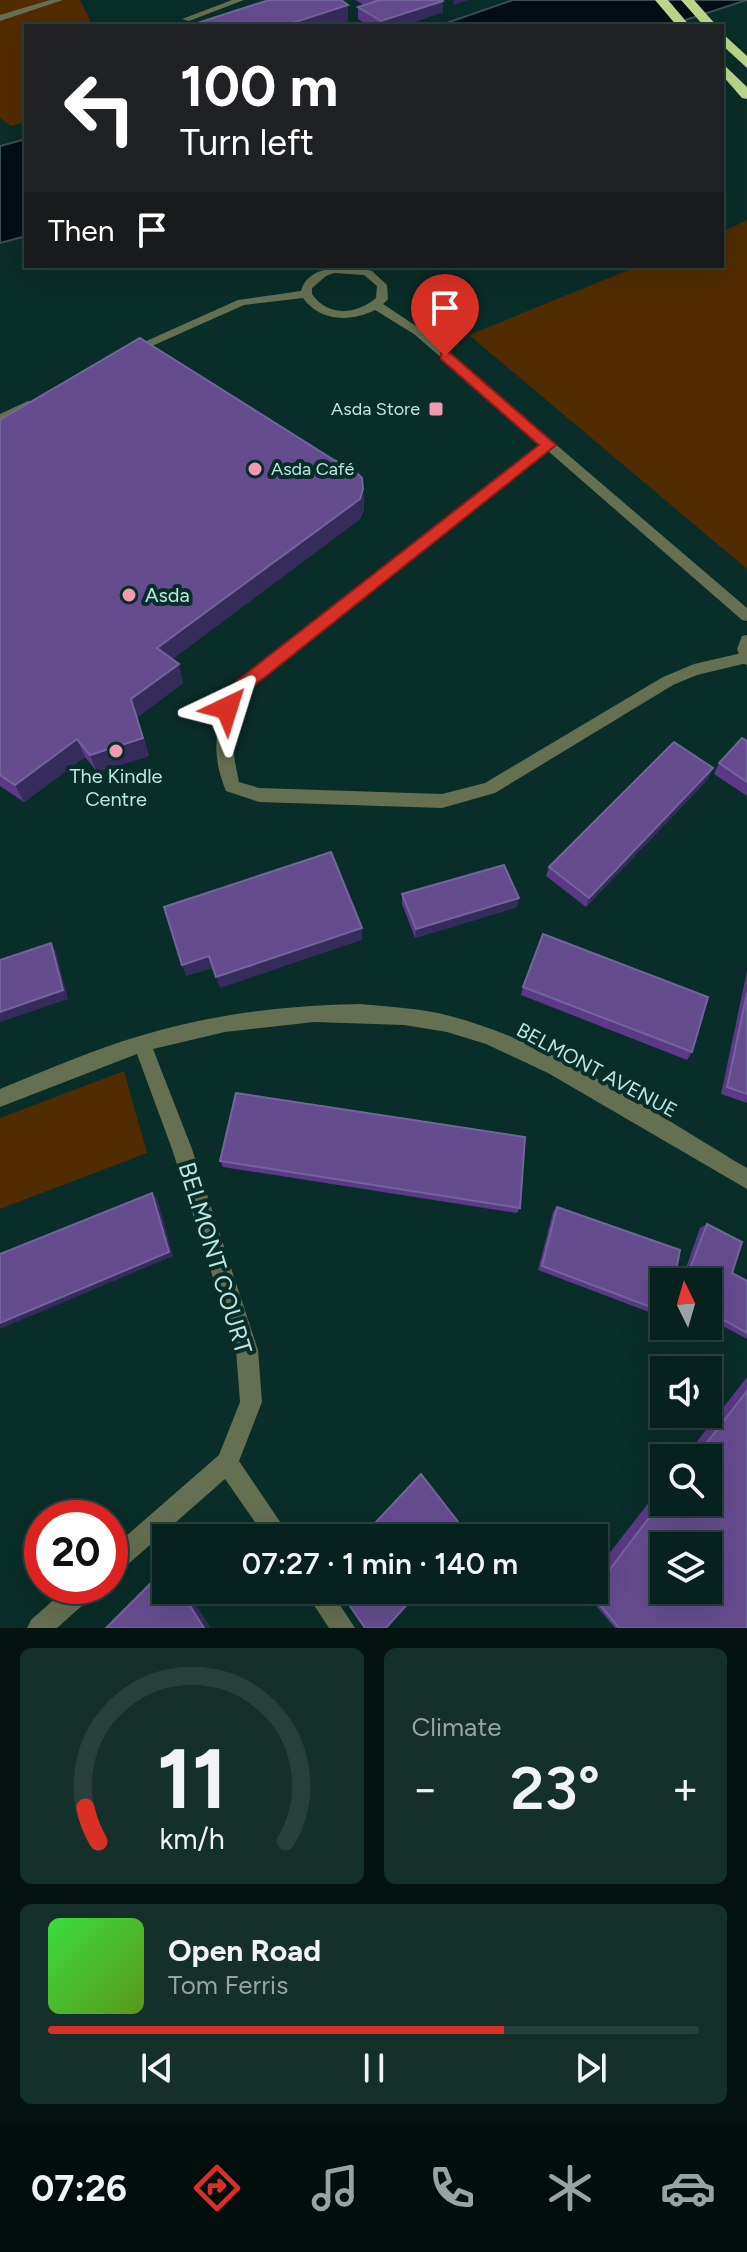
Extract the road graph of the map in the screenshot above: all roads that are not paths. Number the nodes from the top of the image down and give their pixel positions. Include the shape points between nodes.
1 (59, 0) edge
2 (240, 0) edge
3 (661, 0) edge
4 (687, 0) edge
5 (0, 18) edge
6 (186, 19) dead end
7 (682, 24) edge
8 (709, 24) edge
9 (724, 39) edge
10 (747, 64) edge
11 (724, 69) edge
12 (747, 95) edge
13 (306, 294) junction
14 (376, 305) junction
15 (118, 358) edge
16 (39, 399) edge
17 (0, 419) edge
18 (548, 445) junction
19 (747, 616) edge
20 (747, 640) edge
21 (747, 659) edge
22 (142, 1044) junction
23 (0, 1098) edge
24 (747, 1179) edge
25 (227, 1463) junction
26 (270, 1524) edge
27 (128, 1549) edge
28 (66, 1604) edge
29 (326, 1604) edge
30 (39, 1628) edge
31 (343, 1628) edge

1 - 5 street
2 - 6 street
3 - 7 highway
4 - 8 highway
9 - 10 highway
11 - 12 highway
13 - 14 street via 329,313 356,313
13 - 14 street via 322,274 357,270 382,285
13 - 15 street via 242,302
14 - 18 street via 418,332
16 - 17 street
18 - 19 street
18 - 21 street via 244,685 227,708 221,732 232,786 259,795 442,801 489,788 668,681
20 - 21 street
22 - 23 street, BELMONT AVENUE
22 - 24 street, BELMONT AVENUE via 252,1019 330,1012 410,1016 486,1036 567,1074
22 - 25 street, BELMONT COURT via 247,1350 251,1402
25 - 26 street
25 - 27 street, BELMONT COURT
28 - 30 street
29 - 31 street

